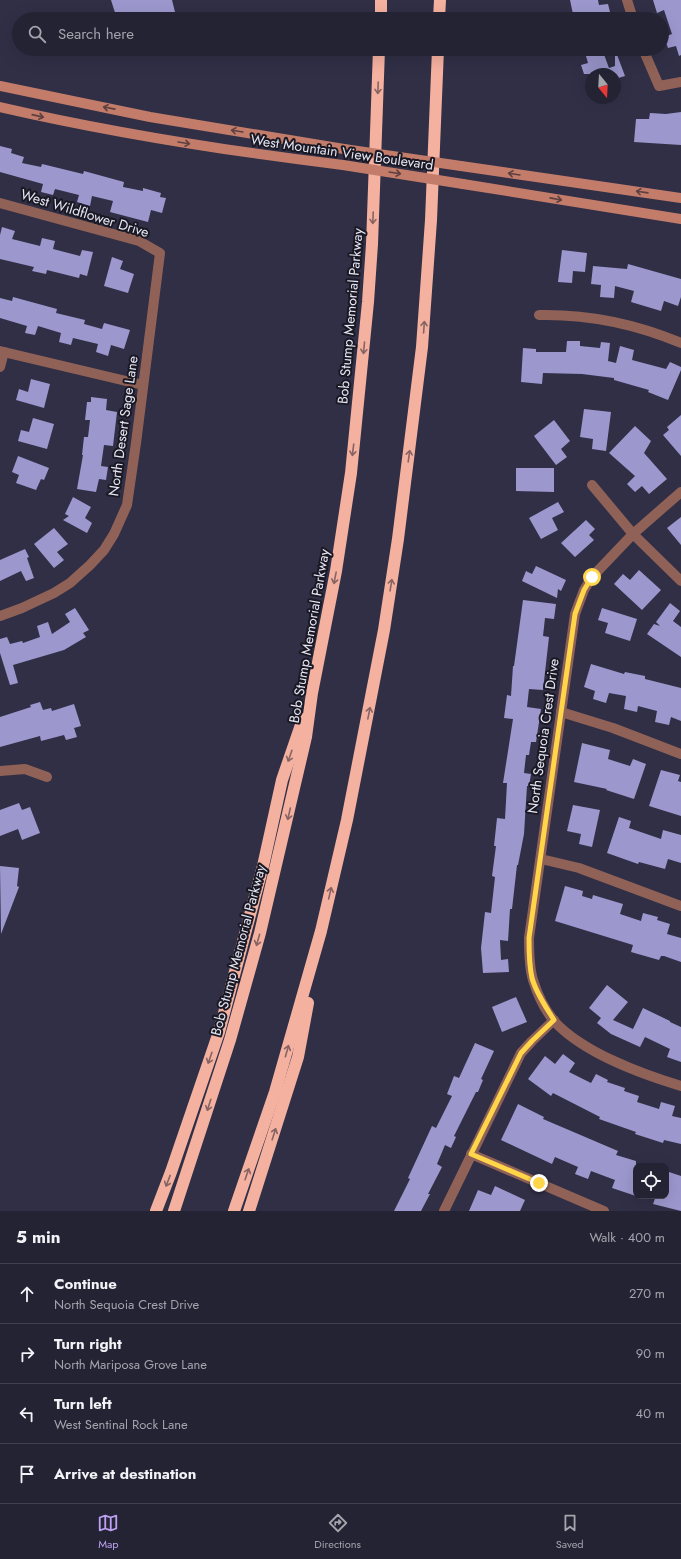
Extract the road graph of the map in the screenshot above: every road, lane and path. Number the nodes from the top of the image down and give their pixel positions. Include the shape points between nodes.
1 (381, 0) edge
2 (440, 0) edge
3 (627, 0) edge
4 (380, 12) edge
5 (439, 12) edge
6 (631, 12) edge
7 (379, 56) edge
8 (438, 56) edge
9 (646, 56) edge
10 (681, 82) edge
11 (0, 86) edge
12 (0, 107) edge
13 (681, 198) edge
14 (0, 203) edge
15 (681, 219) edge
16 (160, 253) joint
17 (539, 315) dead end
18 (681, 343) edge
19 (2, 351) edge
20 (0, 367) edge
21 (143, 385) junction
22 (592, 485) dead end
23 (681, 492) edge
24 (633, 534) junction
25 (681, 581) edge
26 (0, 616) edge
27 (312, 693) junction
28 (561, 712) junction
29 (681, 754) edge
30 (0, 771) edge
31 (47, 777) dead end
32 (541, 859) junction
33 (681, 906) edge
34 (321, 930) junction
35 (554, 1020) junction
36 (681, 1086) edge
37 (471, 1154) junction
38 (156, 1211) edge
39 (174, 1211) edge
40 (234, 1211) edge
41 (250, 1211) edge
42 (444, 1211) edge
43 (604, 1211) edge

1 - 4 highway
2 - 5 highway
3 - 6 street
7 -> 27 highway, Bob Stump Memorial Parkway via 372,244 359,399 336,571
34 -> 8 highway via 348,820 384,630 407,472 422,347 431,220
9 - 10 street via 659,86
13 -> 11 street, West Mountain View Boulevard, bridge via 344,149 150,116
12 -> 15 street, West Mountain View Boulevard, bridge via 146,137 244,153 343,165
14 - 16 street, West Wildflower Drive via 139,241
16 - 21 street, North Desert Sage Lane
17 - 18 street via 568,314 612,321
19 - 20 street
19 - 21 street
21 - 26 street, North Desert Sage Lane via 127,505 114,534 104,550 70,583 54,593
22 - 24 street
23 - 24 street, North Sequoia Crest Drive
24 - 25 street
24 - 28 street, North Sequoia Crest Drive via 592,577 584,590 575,614
27 -> 38 highway via 282,780 263,866 219,1032
27 -> 39 highway, Bob Stump Memorial Parkway via 306,737 260,933 230,1040
28 - 29 street via 613,728
28 - 32 street, North Sequoia Crest Drive
30 - 31 street via 25,769
32 - 33 street via 579,868
32 - 35 street, North Sequoia Crest Drive via 529,938 530,958 532,980
40 -> 34 highway via 275,1092
41 -> 34 highway via 298,1057
35 - 36 street, North Sequoia Crest Drive via 584,1045 645,1074
35 - 37 street via 521,1053
37 - 42 street
37 - 43 street

